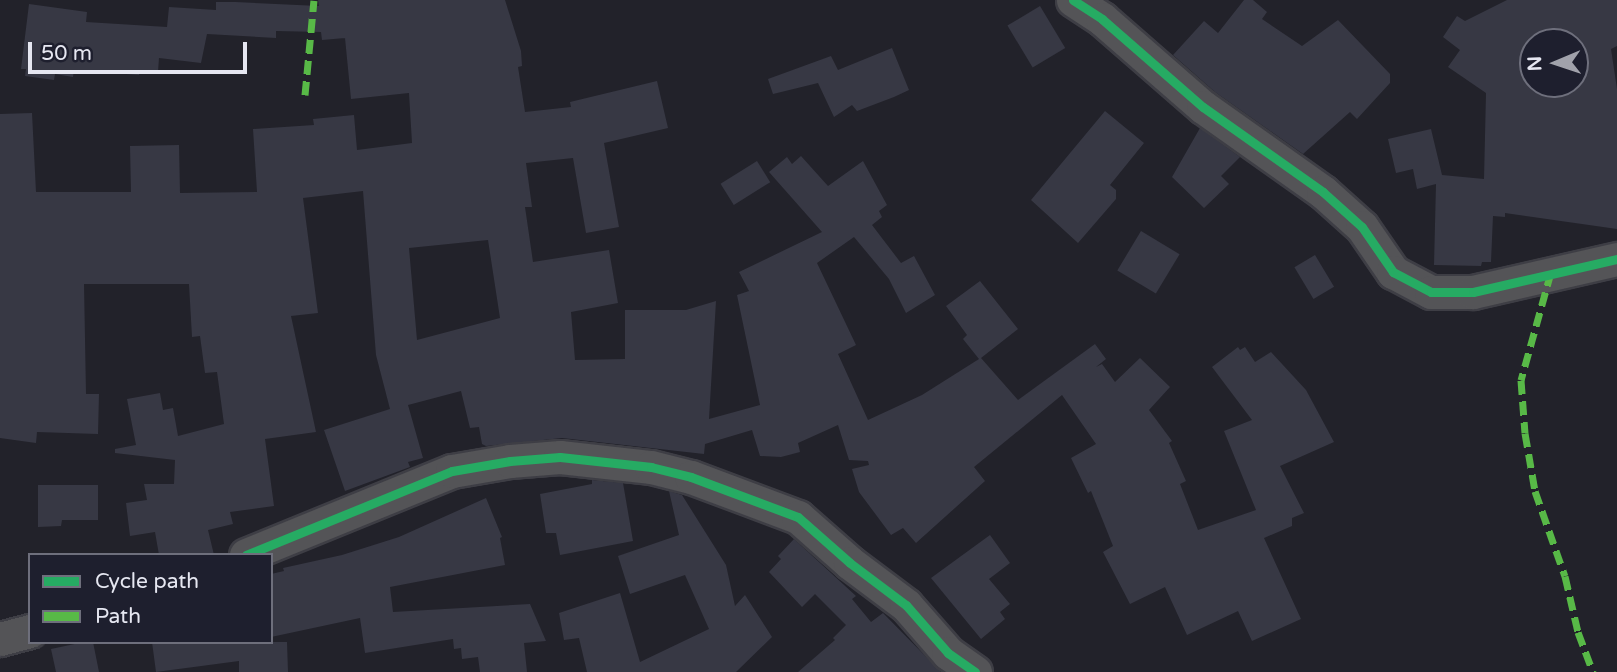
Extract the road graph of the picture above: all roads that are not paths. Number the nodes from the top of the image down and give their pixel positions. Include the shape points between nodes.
1 (1073, 0) edge
2 (1617, 259) edge
3 (251, 553) edge
4 (28, 632) edge
5 (0, 639) edge
6 (975, 672) edge

1 - 2 street via 1102,19 1203,107 1323,192 1362,228 1393,272 1431,292 1473,292
3 - 6 street via 452,471 560,457 651,467 798,517 906,605 948,653
4 - 5 street

